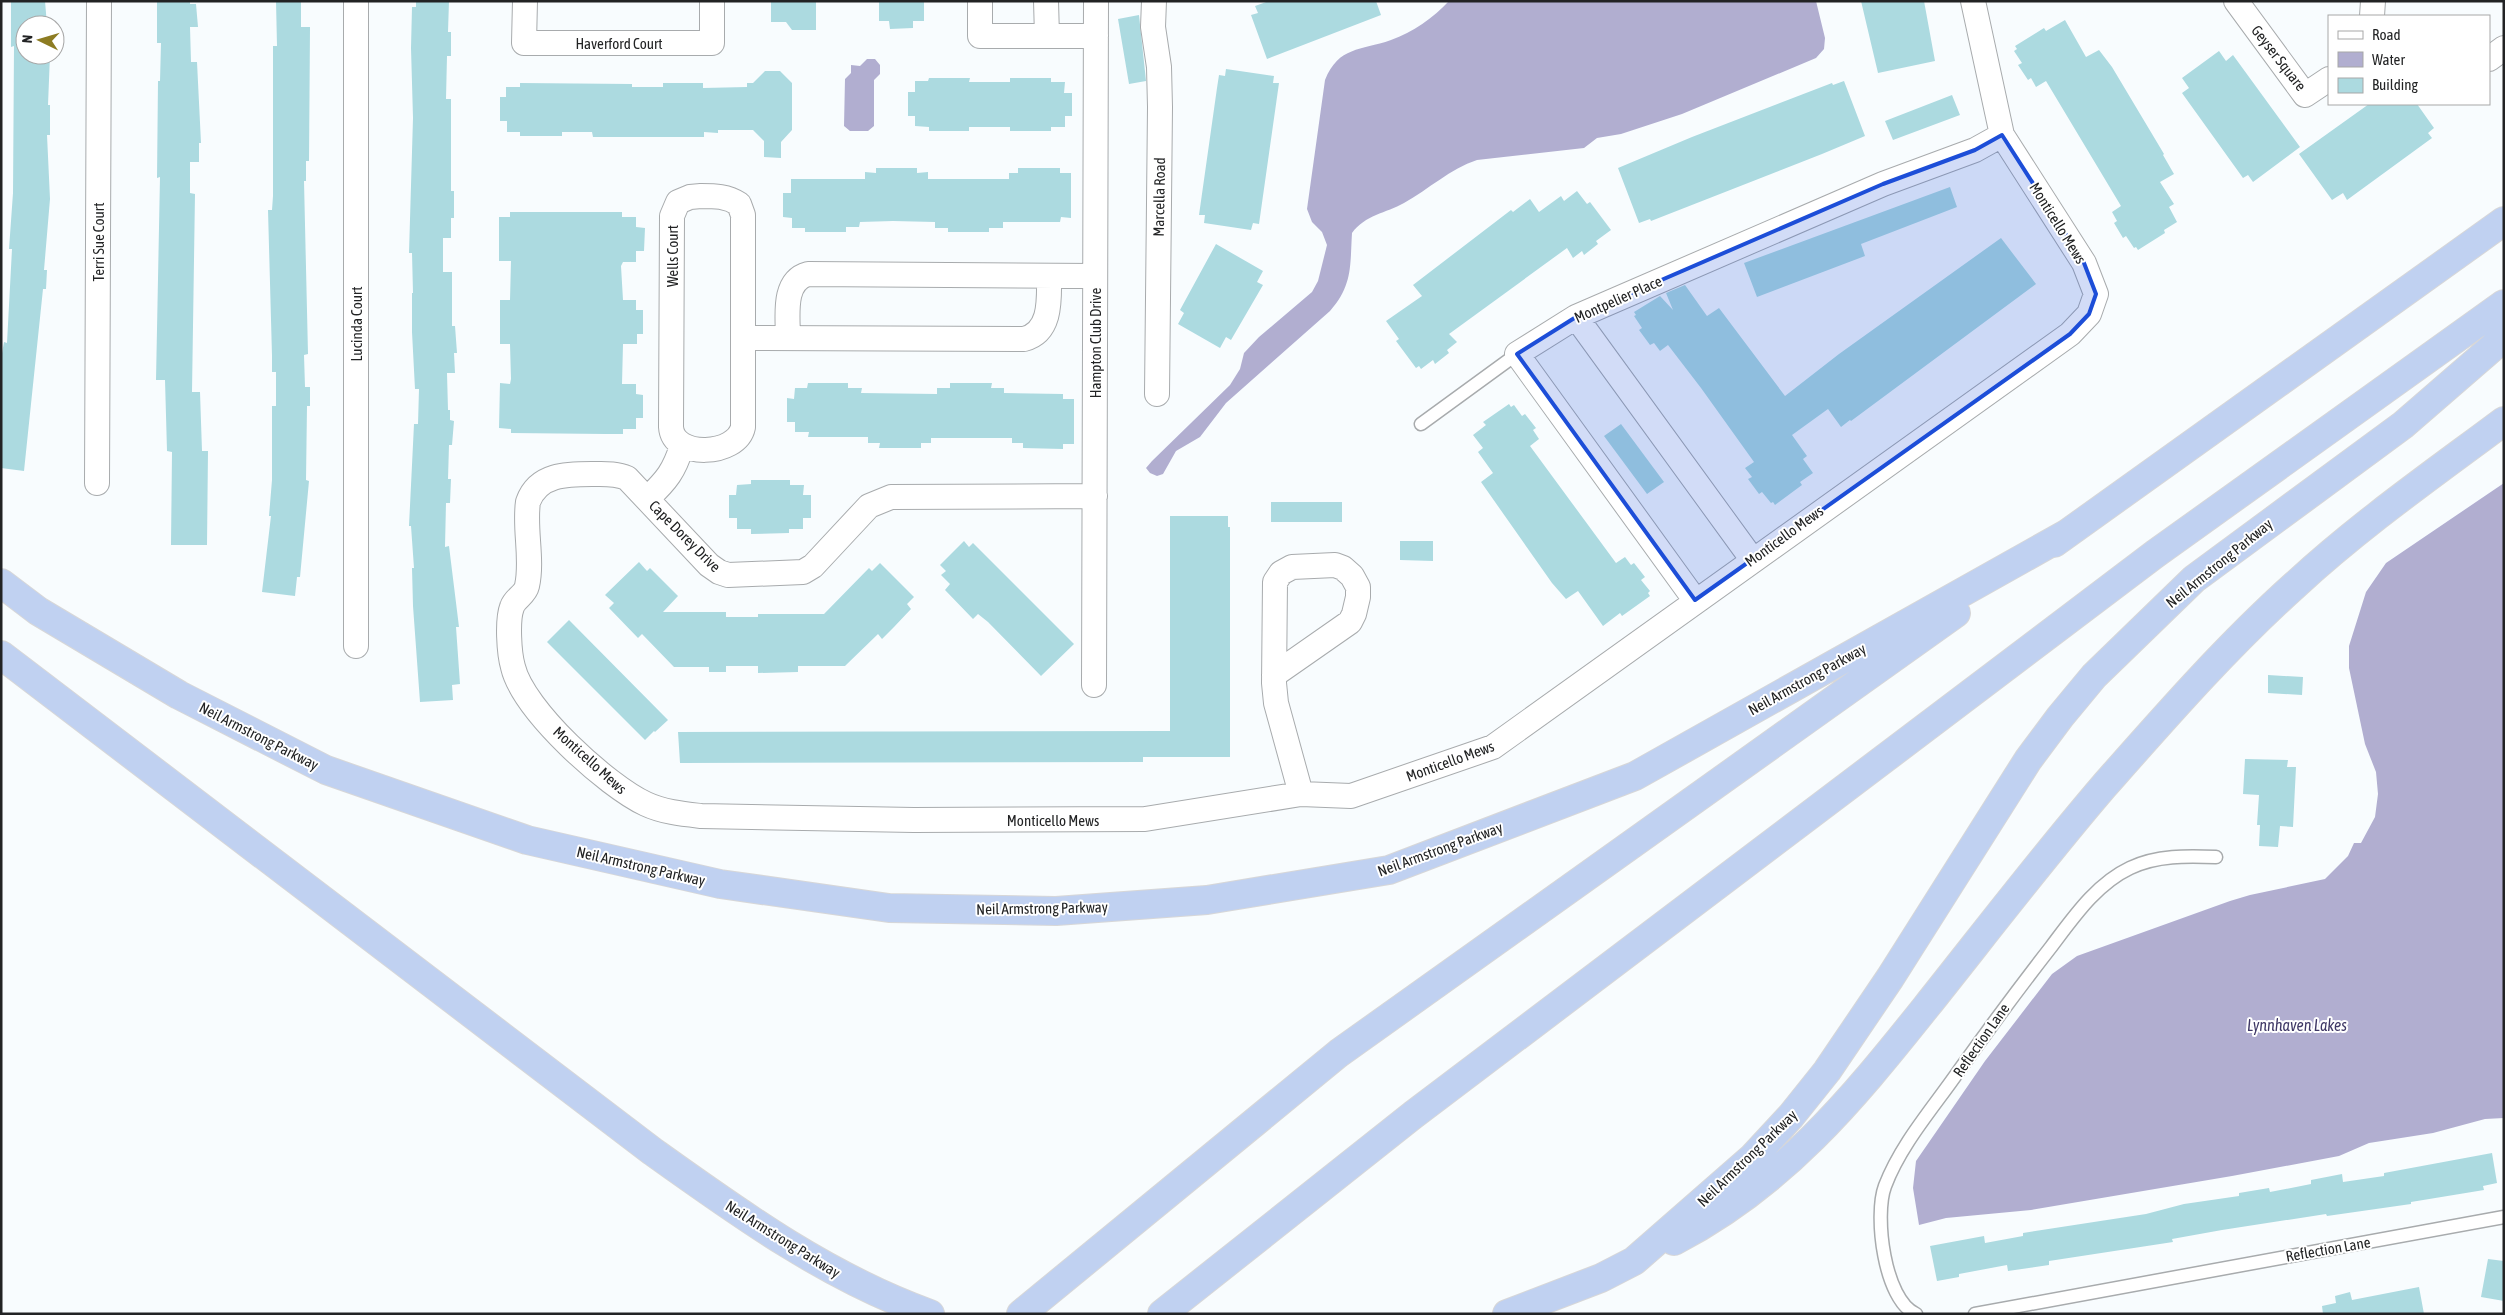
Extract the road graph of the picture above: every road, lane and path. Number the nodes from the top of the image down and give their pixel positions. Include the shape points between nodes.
1 (99, 1) edge
2 (356, 1) edge
3 (525, 1) edge
4 (712, 1) edge
5 (980, 1) edge
6 (1046, 1) edge
7 (1096, 1) edge
8 (1154, 1) edge
9 (1973, 1) edge
10 (2236, 1) edge
11 (2373, 1) edge
12 (2372, 15) edge
13 (1047, 36) junction
14 (1096, 36) junction
15 (2504, 48) edge
16 (2490, 58) edge
17 (2328, 80) edge
18 (2002, 135) junction
19 (2504, 221) edge
20 (1049, 276) junction
21 (1095, 276) junction
22 (2504, 304) edge
23 (1576, 317) junction
24 (2504, 335) edge
25 (743, 338) junction
26 (788, 338) junction
27 (1517, 354) junction
28 (1157, 394) dead end
29 (2504, 421) edge
30 (1421, 424) dead end
31 (682, 446) junction
32 (97, 483) dead end
33 (1095, 496) junction
34 (648, 498) junction
35 (2068, 533) junction
36 (1752, 560) junction
37 (1, 583) edge
38 (1695, 600) junction
39 (511, 610) joint
40 (356, 646) dead end
41 (1, 655) edge
42 (1274, 675) junction
43 (1094, 685) dead end
44 (1301, 794) junction
45 (2216, 857) dead end
46 (2504, 1216) edge
47 (1634, 1261) junction
48 (930, 1314) edge
49 (1021, 1314) edge
50 (1162, 1314) edge
51 (1508, 1314) edge
52 (1916, 1314) edge
53 (1975, 1314) edge

1 - 32 street, Terri Sue Court
2 - 40 street, Lucinda Court
3 - 4 street, Haverford Court via 524,43 712,43
5 - 13 street via 980,36
6 - 13 street
7 - 14 street, Hampton Club Drive
8 - 28 street, Marcella Road via 1160,107
9 - 18 street, Monticello Mews
10 - 17 street, Geyser Square via 2305,96
11 - 12 street
13 - 14 street
14 - 21 street, Hampton Club Drive
15 - 16 street
18 - 23 street, Montpelier Place via 1975,150 1883,184
18 - 36 street, Monticello Mews via 2084,263 2096,294 2088,314 2070,334
19 - 35 highway
20 - 21 street
20 - 26 street via 1048,314 1034,334 1024,339
20 - 26 street via 802,276 790,291
21 - 33 street, Hampton Club Drive
22 - 50 highway via 2155,554 1413,1115
23 - 27 street, Montpelier Place
23 - 36 street
24 - 47 highway, Neil Armstrong Parkway via 2403,425 2194,579 2107,662 2028,760 1890,978 1792,1116 1753,1157
25 - 26 street
25 - 31 street, Wells Court via 741,433 733,443 720,448
25 - 31 street, Wells Court via 742,209 726,197 684,199 675,206 672,216 671,427 674,440
27 - 30 lane
27 - 38 street
29 - 47 highway via 2380,513 2295,584 2223,655 2102,789 1872,1074 1830,1122 1780,1171 1712,1221
31 - 34 street via 672,473
33 - 34 street, Cape Dorey Drive via 891,497 869,506 813,566 803,572 728,575 710,565
33 - 43 street, Hampton Club Drive
34 - 39 street, Cape Dorey Drive via 632,481 617,475 561,475 540,486 527,506 528,584
35 - 37 highway, Neil Armstrong Parkway via 1635,776 1389,870 1207,900 1056,911 890,908 720,884 527,840 326,770 179,695 38,611
35 - 49 highway via 1339,1053
36 - 38 street, Monticello Mews
38 - 44 street, Monticello Mews via 1493,747 1351,796
39 - 44 street, Monticello Mews via 513,668 528,700 581,756 622,792 647,805 672,812 798,819 1145,819
41 - 48 highway, Neil Armstrong Parkway via 652,1151 762,1229 891,1300
42 - 42 street via 1275,582 1281,573 1292,567 1344,568 1358,587 1357,605 1350,622
42 - 44 street via 1276,703
45 - 52 lane, Reflection Lane via 2158,859 2130,868 2098,891 2014,993 1905,1147 1885,1186 1879,1220 1896,1293 1903,1304
46 - 53 lane, Reflection Lane
47 - 51 highway, Neil Armstrong Parkway via 1601,1278

